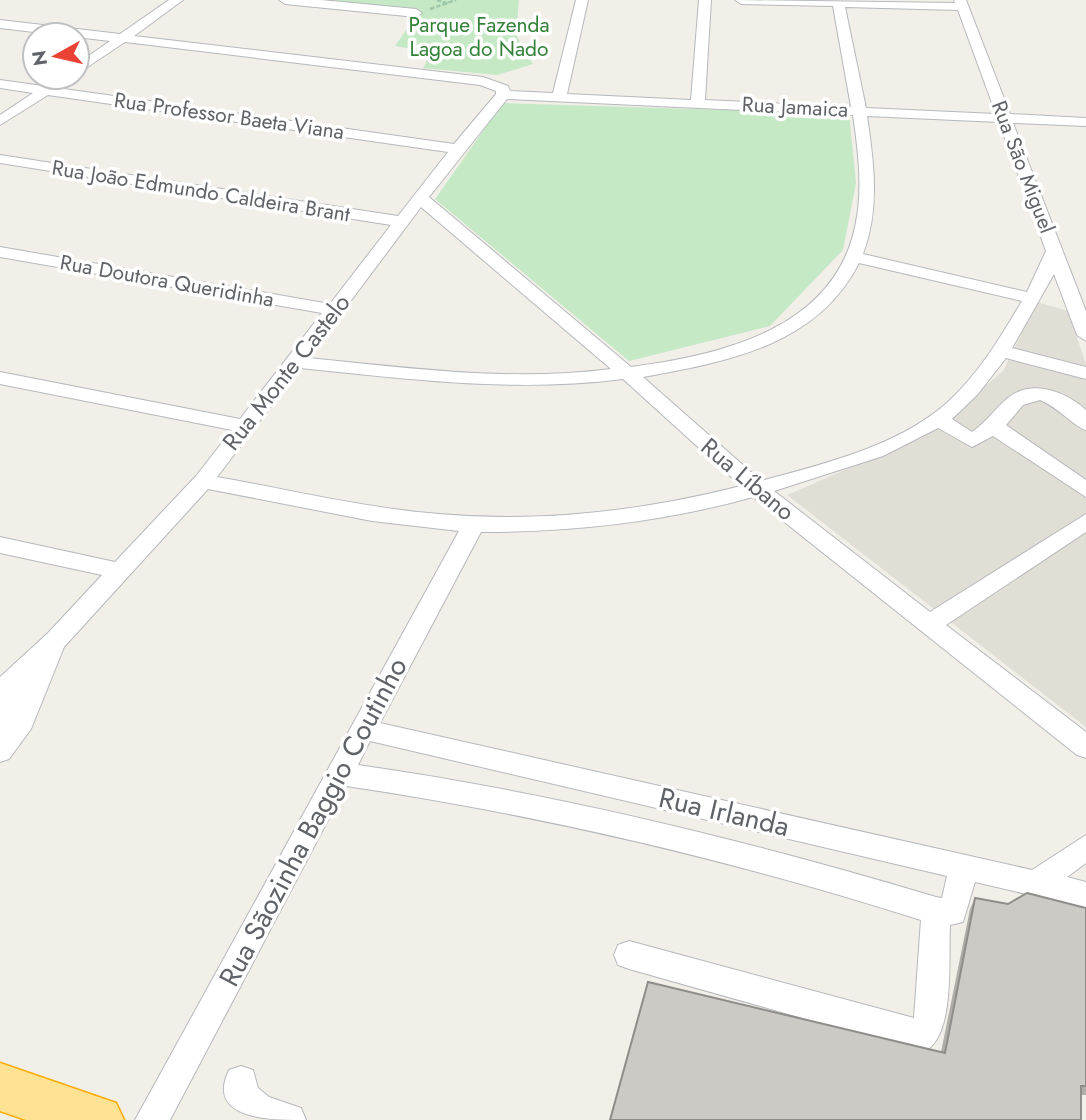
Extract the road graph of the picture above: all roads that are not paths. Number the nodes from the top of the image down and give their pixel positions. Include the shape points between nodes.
1 (177, 0) edge
2 (285, 0) edge
3 (582, 0) edge
4 (705, 0) edge
5 (741, 0) edge
6 (838, 2) edge
7 (961, 4) edge
8 (415, 13) dead end
9 (0, 24) edge
10 (126, 37) junction
11 (91, 61) edge
12 (0, 84) edge
13 (21, 86) edge
14 (44, 91) edge
15 (61, 91) edge
16 (503, 95) junction
17 (559, 97) junction
18 (698, 103) junction
19 (857, 110) junction
20 (1004, 117) junction
21 (0, 121) edge
22 (1086, 122) edge
23 (458, 149) junction
24 (0, 159) edge
25 (420, 198) junction
26 (402, 222) junction
27 (1055, 249) junction
28 (0, 252) edge
29 (853, 257) junction
30 (1033, 296) junction
31 (1076, 308) junction
32 (334, 310) junction
33 (1086, 335) edge
34 (1002, 351) junction
35 (294, 362) junction
36 (626, 372) junction
37 (1086, 373) edge
38 (0, 378) edge
39 (938, 419) junction
40 (1086, 424) edge
41 (996, 425) junction
42 (244, 426) junction
43 (203, 481) junction
44 (1086, 490) edge
45 (759, 491) junction
46 (1086, 522) edge
47 (474, 524) junction
48 (0, 545) edge
49 (120, 571) junction
50 (929, 624) junction
51 (57, 639) junction
52 (0, 710) edge
53 (362, 729) junction
54 (1086, 747) edge
55 (0, 751) edge
56 (340, 774) junction
57 (393, 780) joint
58 (1086, 847) edge
59 (964, 867) junction
60 (1035, 884) junction
61 (1086, 895) edge
62 (936, 911) junction
63 (629, 955) dead end
64 (241, 1082) dead end
65 (0, 1087) edge
66 (100, 1120) edge
67 (152, 1120) edge
68 (289, 1120) edge

1 - 10 street
2 - 8 street
3 - 17 street
4 - 18 street
5 - 6 street
6 - 7 street
6 - 19 street
7 - 20 street, Rua São Miguel
9 - 10 street
10 - 11 street
10 - 16 street via 483,81 503,89
12 - 13 street, Rua Professor Baeta Viana
14 - 21 street
15 - 23 street, Rua Professor Baeta Viana
16 - 17 street, Rua Jamaica
16 - 23 street, Rua Monte Castelo
17 - 18 street, Rua Jamaica
18 - 19 street, Rua Jamaica
19 - 20 street, Rua Jamaica
19 - 29 street via 867,182 865,221
20 - 22 street, Rua Jamaica
20 - 27 street, Rua São Miguel
23 - 25 street, Rua Monte Castelo
24 - 26 street, Rua João Edmundo Caldeira Brant
25 - 26 street, Rua Monte Castelo
25 - 36 street, Rua Líbano
26 - 32 street, Rua Monte Castelo
27 - 30 street
27 - 31 street, Rua São Miguel
28 - 32 street, Rua Doutora Queridinha
29 - 30 street
29 - 36 street via 828,299 781,334 718,356
30 - 31 street via 1063,300
30 - 34 street
31 - 33 street, Rua São Miguel
32 - 35 street, Rua Monte Castelo
34 - 37 street
34 - 39 street via 995,364
35 - 36 street via 497,381 565,380
35 - 42 street, Rua Monte Castelo
36 - 45 street, Rua Líbano
38 - 42 street
39 - 41 street via 972,441
39 - 45 street via 907,440
40 - 41 street via 1074,410 1041,393 1022,396
41 - 44 street via 1001,433
42 - 43 street, Rua Monte Castelo
43 - 47 street via 397,516
43 - 49 street, Rua Monte Castelo
45 - 47 street via 617,518
45 - 50 street, Rua Líbano
46 - 50 street
47 - 53 street, Rua Sãozinha Baggio Coutinho
48 - 49 street
49 - 51 street, Rua Monte Castelo
50 - 54 street, Rua Líbano
51 - 52 street
51 - 55 street, Rua Monte Castelo via 22,722
53 - 56 street, Rua Sãozinha Baggio Coutinho
53 - 59 street, Rua Irlanda
56 - 57 street
56 - 67 street, Rua Sãozinha Baggio Coutinho
57 - 62 lane via 482,794 662,835
58 - 60 street
59 - 60 street, Rua Irlanda
59 - 62 lane via 953,912
60 - 61 street, Rua Irlanda
62 - 63 street via 929,1027 923,1036
64 - 68 street via 242,1097 250,1104
65 - 66 highway

